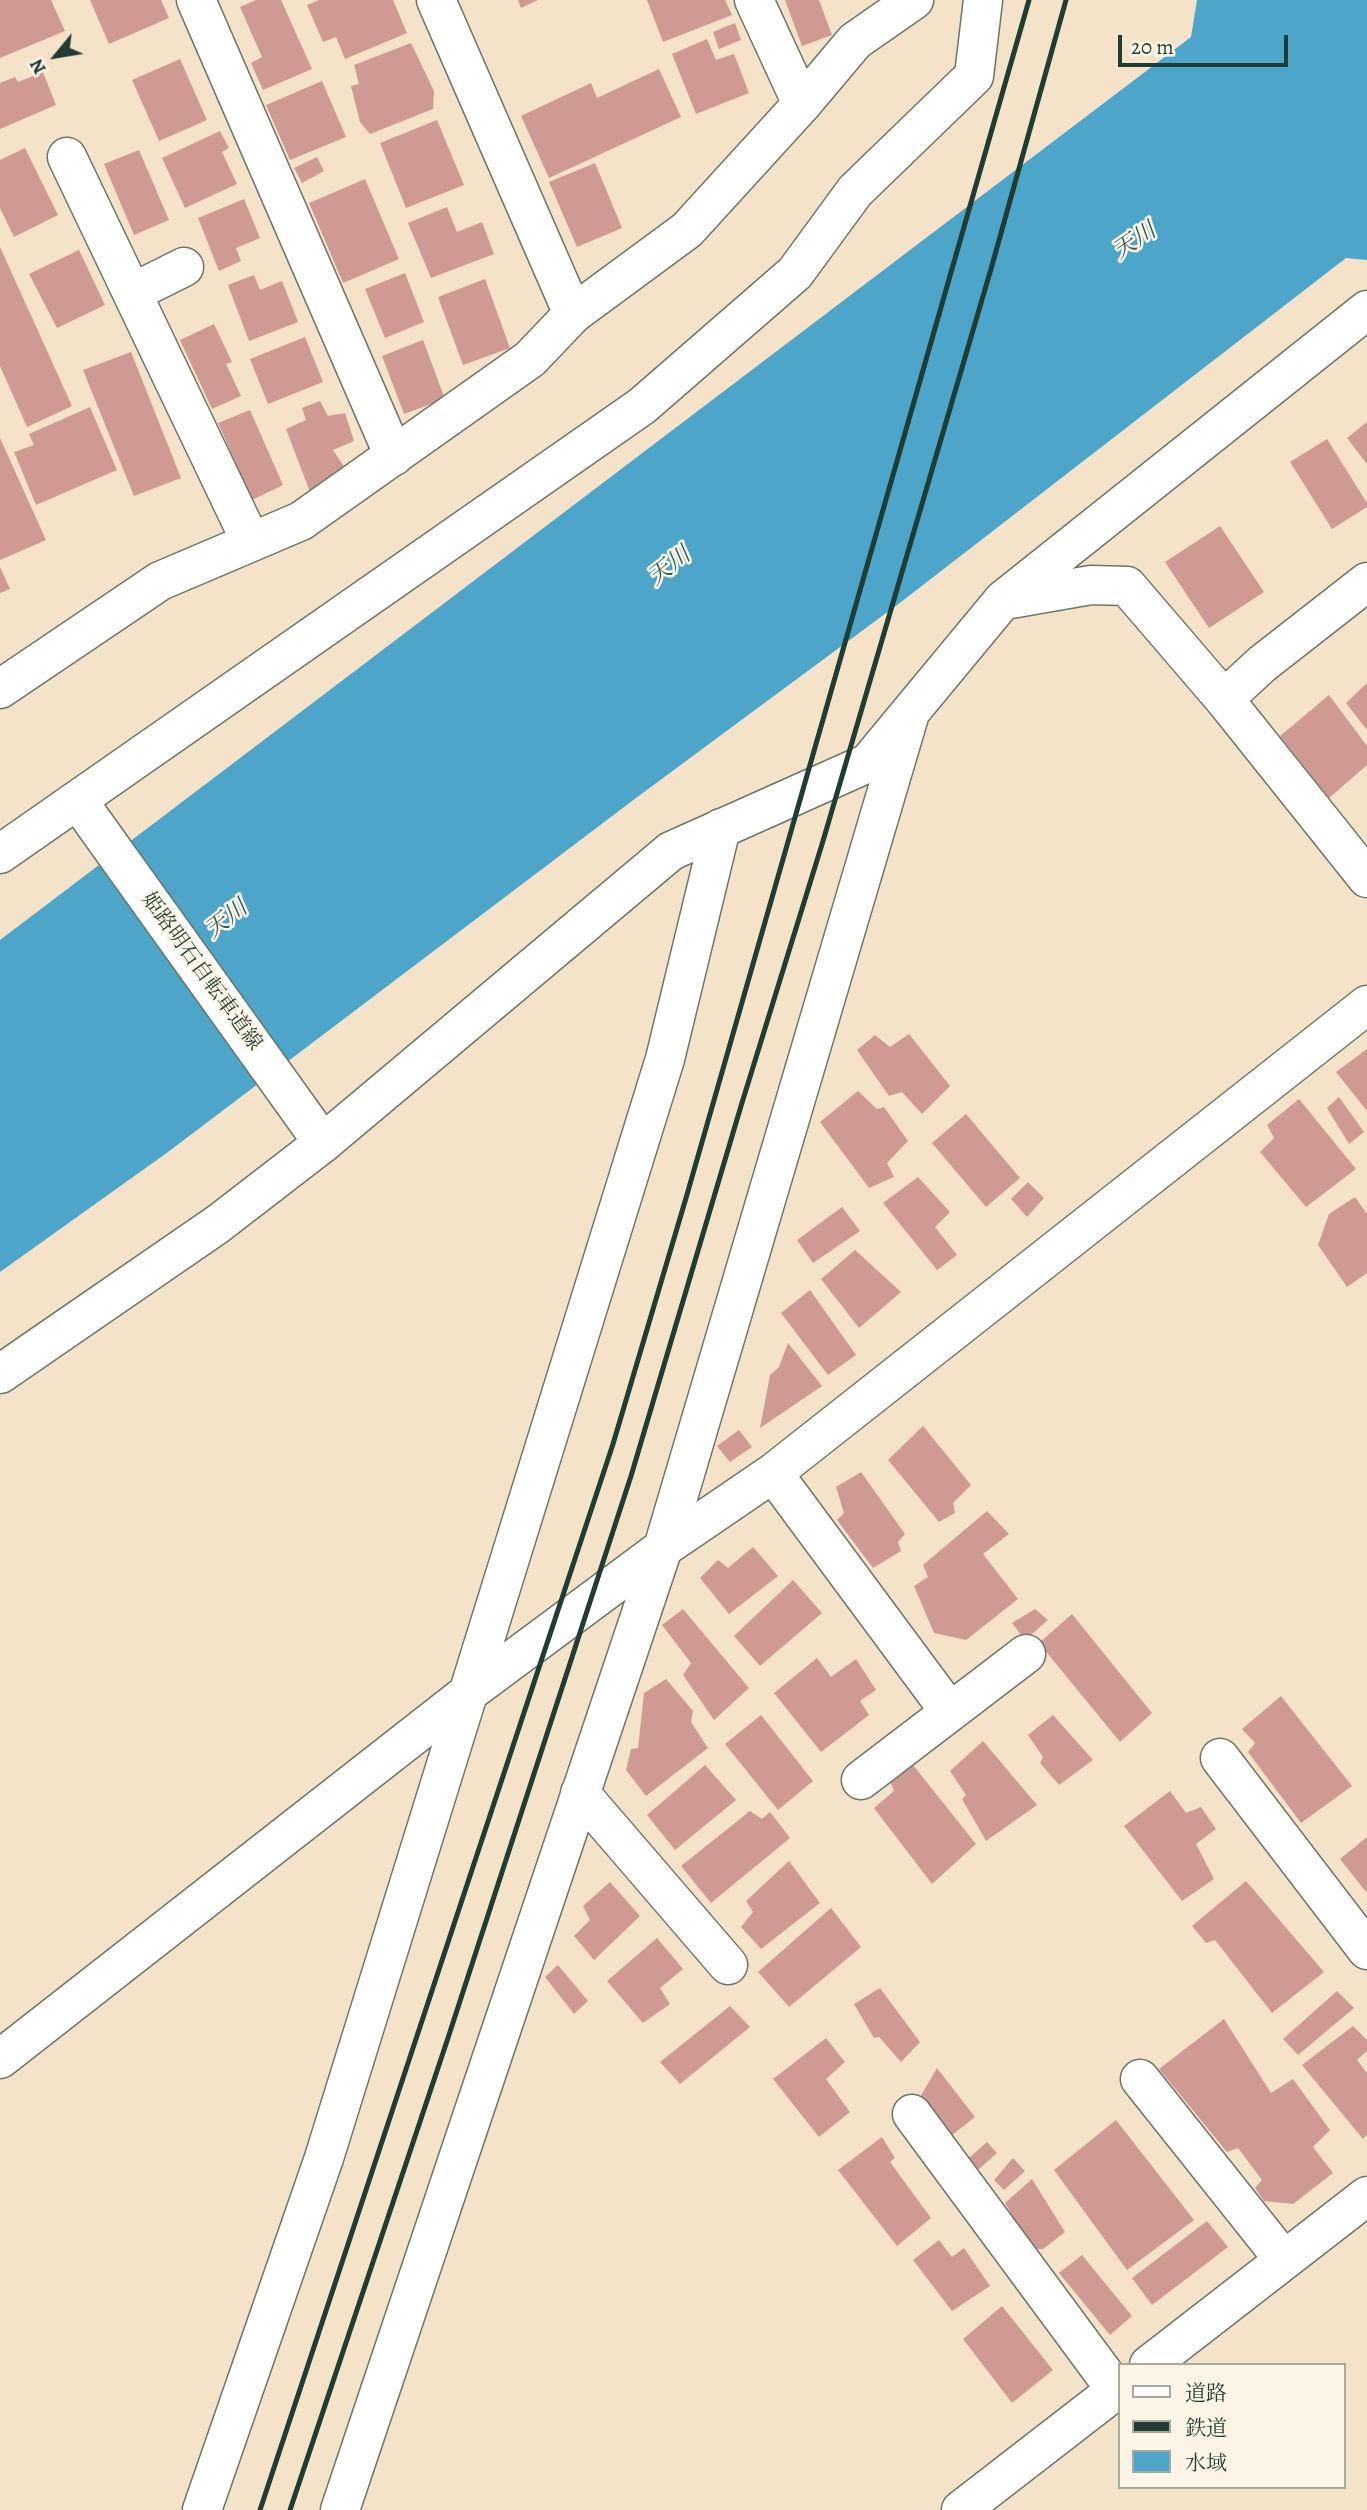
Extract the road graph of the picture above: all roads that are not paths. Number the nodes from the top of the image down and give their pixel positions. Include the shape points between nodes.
1 (196, 0) edge
2 (436, 0) edge
3 (754, 0) edge
4 (914, 0) edge
5 (987, 3) edge
6 (802, 104) junction
7 (67, 156) dead end
8 (184, 267) dead end
9 (132, 293) junction
10 (1367, 310) edge
11 (573, 314) junction
12 (394, 457) junction
13 (251, 542) junction
14 (1367, 582) edge
15 (1003, 600) junction
16 (0, 689) edge
17 (1224, 699) junction
18 (910, 713) junction
19 (78, 801) junction
20 (721, 828) junction
21 (0, 854) edge
22 (1367, 878) edge
23 (1367, 1005) edge
24 (324, 1143) junction
25 (0, 1374) edge
26 (773, 1473) junction
27 (663, 1548) junction
28 (1026, 1654) dead end
29 (468, 1693) junction
30 (950, 1712) junction
31 (1220, 1758) dead end
32 (861, 1780) dead end
33 (580, 1793) junction
34 (1367, 1951) edge
35 (728, 1965) dead end
36 (0, 2059) edge
37 (1140, 2079) dead end
38 (912, 2114) dead end
39 (1367, 2196) edge
40 (1284, 2260) junction
41 (1152, 2363) edge
42 (1118, 2388) edge
43 (202, 2510) edge
44 (340, 2510) edge
45 (961, 2510) edge

1 - 12 street
2 - 11 street
3 - 6 street
4 - 6 street via 855,41
5 - 19 street via 974,76 855,191 785,281 642,406
6 - 11 street via 687,230
7 - 9 street
8 - 9 street
9 - 13 street
10 - 15 street
11 - 12 street via 530,359
12 - 13 street via 301,521
13 - 16 street via 160,581
14 - 17 street
15 - 17 street via 1091,585 1127,586
15 - 18 street
17 - 22 street
18 - 20 street via 868,763
18 - 27 street
19 - 21 street
19 - 24 street, 姫路明石自転車道線
20 - 24 street via 671,851
20 - 29 street via 665,1059
23 - 26 street
24 - 25 street via 218,1224
26 - 27 street
26 - 30 street
27 - 29 street
27 - 33 street
28 - 30 street
29 - 36 street
29 - 43 street via 324,2158
30 - 32 street
31 - 34 street
33 - 35 street
33 - 44 street
37 - 40 street
38 - 42 street
39 - 40 street
40 - 41 street
42 - 45 street

